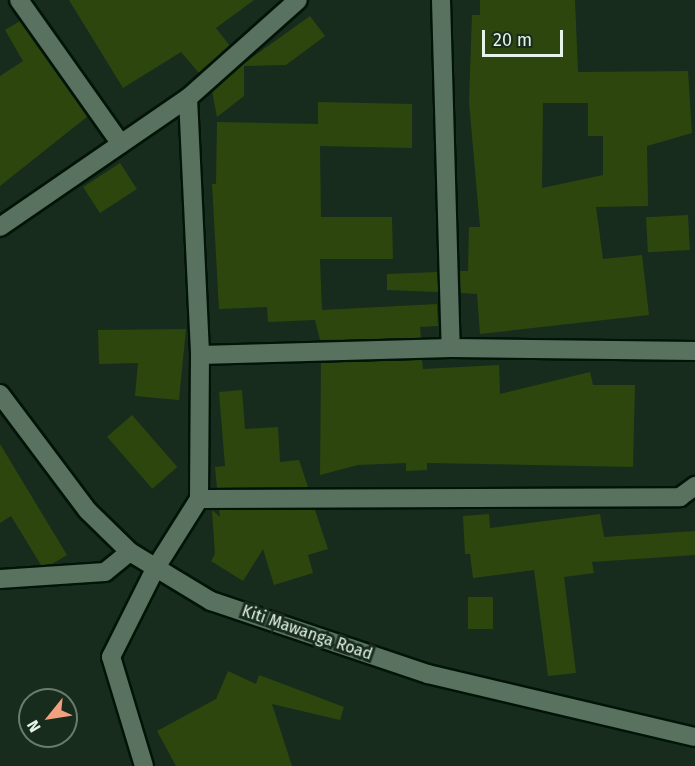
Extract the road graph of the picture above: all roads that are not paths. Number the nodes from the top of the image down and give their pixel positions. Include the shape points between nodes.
1 (19, 0) edge
2 (298, 0) edge
3 (441, 0) edge
4 (188, 98) junction
5 (121, 144) junction
6 (0, 227) edge
7 (451, 348) junction
8 (695, 351) edge
9 (200, 355) junction
10 (0, 394) edge
11 (695, 486) edge
12 (199, 499) junction
13 (130, 552) junction
14 (155, 569) junction
15 (0, 579) edge
16 (695, 737) edge
17 (144, 766) edge

1 - 5 street
2 - 4 street
3 - 7 street
4 - 5 street
4 - 9 street
5 - 6 street
7 - 8 street
7 - 9 street
9 - 12 street
10 - 13 street, Kiti Mawanga Road via 88,511
11 - 12 street via 680,497
12 - 14 street
13 - 14 street, Kiti Mawanga Road
13 - 15 street via 105,572
14 - 16 street, Kiti Mawanga Road via 211,601 428,674
14 - 17 street via 111,657

